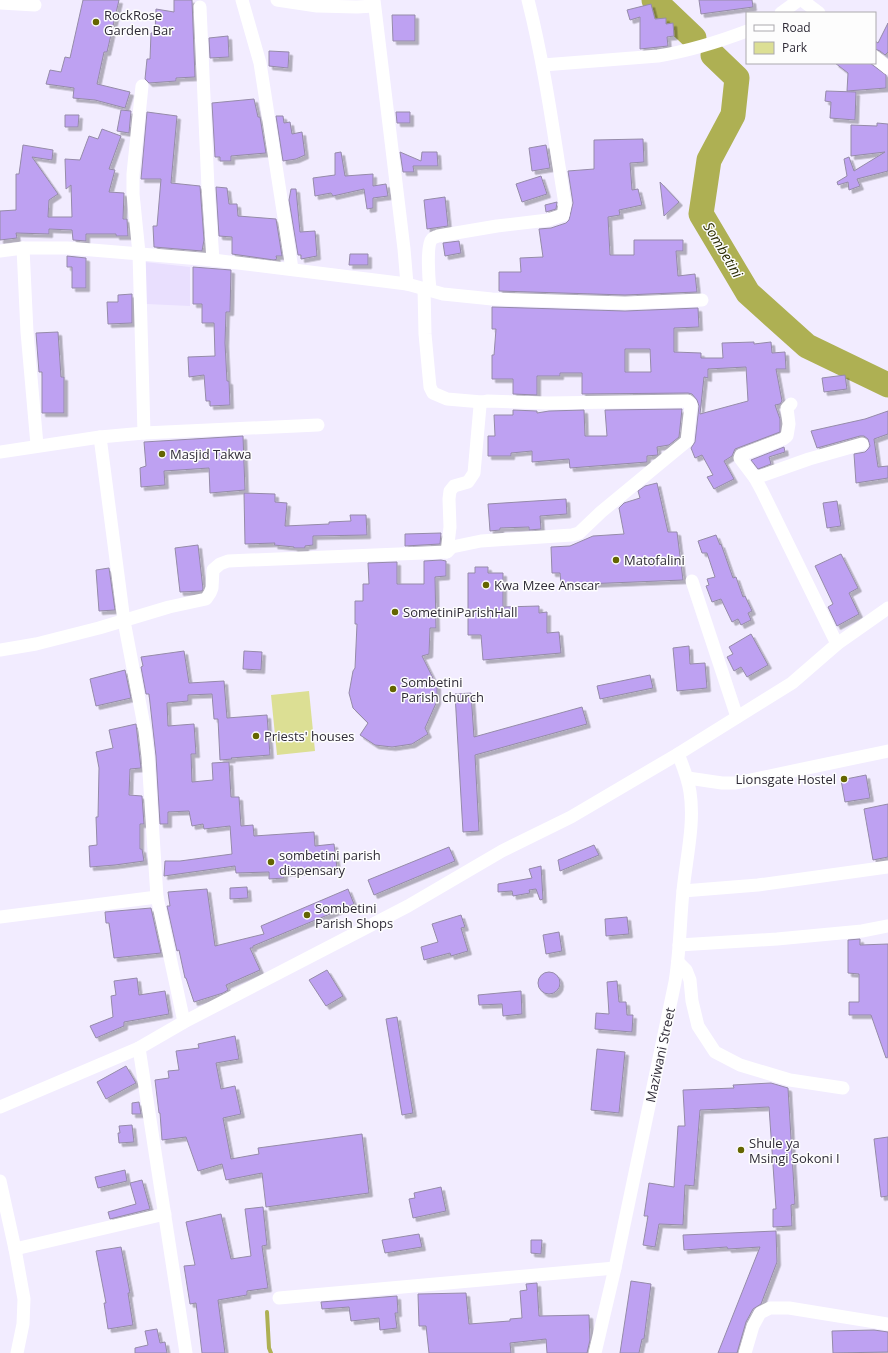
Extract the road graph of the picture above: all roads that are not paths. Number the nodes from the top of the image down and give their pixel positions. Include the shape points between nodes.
1 (242, 0) edge
2 (277, 0) edge
3 (528, 0) edge
4 (799, 0) edge
5 (802, 0) edge
6 (0, 3) edge
7 (317, 3) edge
8 (374, 3) edge
9 (35, 5) dead end
10 (200, 7) dead end
11 (782, 12) edge
12 (818, 12) edge
13 (746, 31) edge
14 (876, 58) edge
15 (542, 65) junction
16 (888, 68) edge
17 (142, 86) dead end
18 (23, 248) junction
19 (0, 252) edge
20 (139, 254) junction
21 (213, 260) junction
22 (292, 269) junction
23 (407, 284) junction
24 (427, 289) junction
25 (702, 300) dead end
26 (482, 402) junction
27 (791, 404) dead end
28 (318, 425) dead end
29 (144, 433) junction
30 (100, 437) junction
31 (862, 444) dead end
32 (37, 445) junction
33 (0, 452) edge
34 (755, 478) junction
35 (447, 552) junction
36 (692, 581) dead end
37 (888, 608) edge
38 (124, 621) junction
39 (837, 644) junction
40 (0, 650) edge
41 (737, 717) junction
42 (888, 751) edge
43 (678, 754) junction
44 (688, 778) junction
45 (888, 867) edge
46 (683, 891) junction
47 (157, 897) junction
48 (0, 917) edge
49 (888, 926) edge
50 (679, 945) junction
51 (678, 962) junction
52 (184, 1022) junction
53 (139, 1048) junction
54 (843, 1088) dead end
55 (0, 1107) edge
56 (0, 1181) edge
57 (165, 1214) junction
58 (15, 1249) junction
59 (615, 1268) junction
60 (279, 1298) dead end
61 (888, 1324) edge
62 (17, 1353) edge
63 (186, 1353) edge
64 (595, 1353) edge
65 (746, 1353) edge

1 - 22 street via 260,63
2 - 7 street
3 - 15 street
4 - 11 street
5 - 12 street
6 - 9 street
7 - 8 street via 357,7
8 - 23 street
10 - 21 street
13 - 15 street via 677,53
14 - 16 street
15 - 24 street via 565,204 563,215 548,220 497,226 432,239
17 - 20 street via 133,174
18 - 19 street
18 - 20 street via 68,248
18 - 32 street
20 - 21 street
20 - 29 street
21 - 22 street
22 - 23 street
23 - 24 street
24 - 25 street via 462,296 532,300 625,303
24 - 26 street via 425,334 431,390 439,397 447,399
26 - 35 street via 474,473 468,482 454,486 450,491
26 - 35 street via 688,401 691,405 687,440 684,444 579,533 481,541 452,547
27 - 34 street via 787,408 787,436 740,458
28 - 29 street
29 - 30 street
30 - 32 street
30 - 38 street
31 - 34 street
32 - 33 street
34 - 39 street
35 - 38 street via 228,561 213,570 210,593 206,599
36 - 41 street
37 - 39 street
38 - 40 street via 36,644
38 - 47 street via 148,757
39 - 41 street via 792,683
41 - 43 street
42 - 44 street via 736,783 722,784
43 - 44 street, Maziwani Street
43 - 52 street via 571,817 502,851 408,906
44 - 46 street, Maziwani Street via 692,815
45 - 46 street via 758,885
46 - 50 street, Maziwani Street
47 - 48 street
47 - 52 street
49 - 50 street via 777,939
50 - 51 street, Maziwani Street
51 - 54 street via 686,970 690,980 698,1026 715,1052 740,1064 790,1080
51 - 59 street, Maziwani Street
52 - 53 street
53 - 55 street
53 - 57 street
56 - 58 street
57 - 58 street
57 - 63 street
58 - 62 street via 24,1299 23,1324
59 - 60 street
59 - 64 street, Maziwani Street
61 - 65 street via 789,1308 770,1308 760,1313 753,1326

